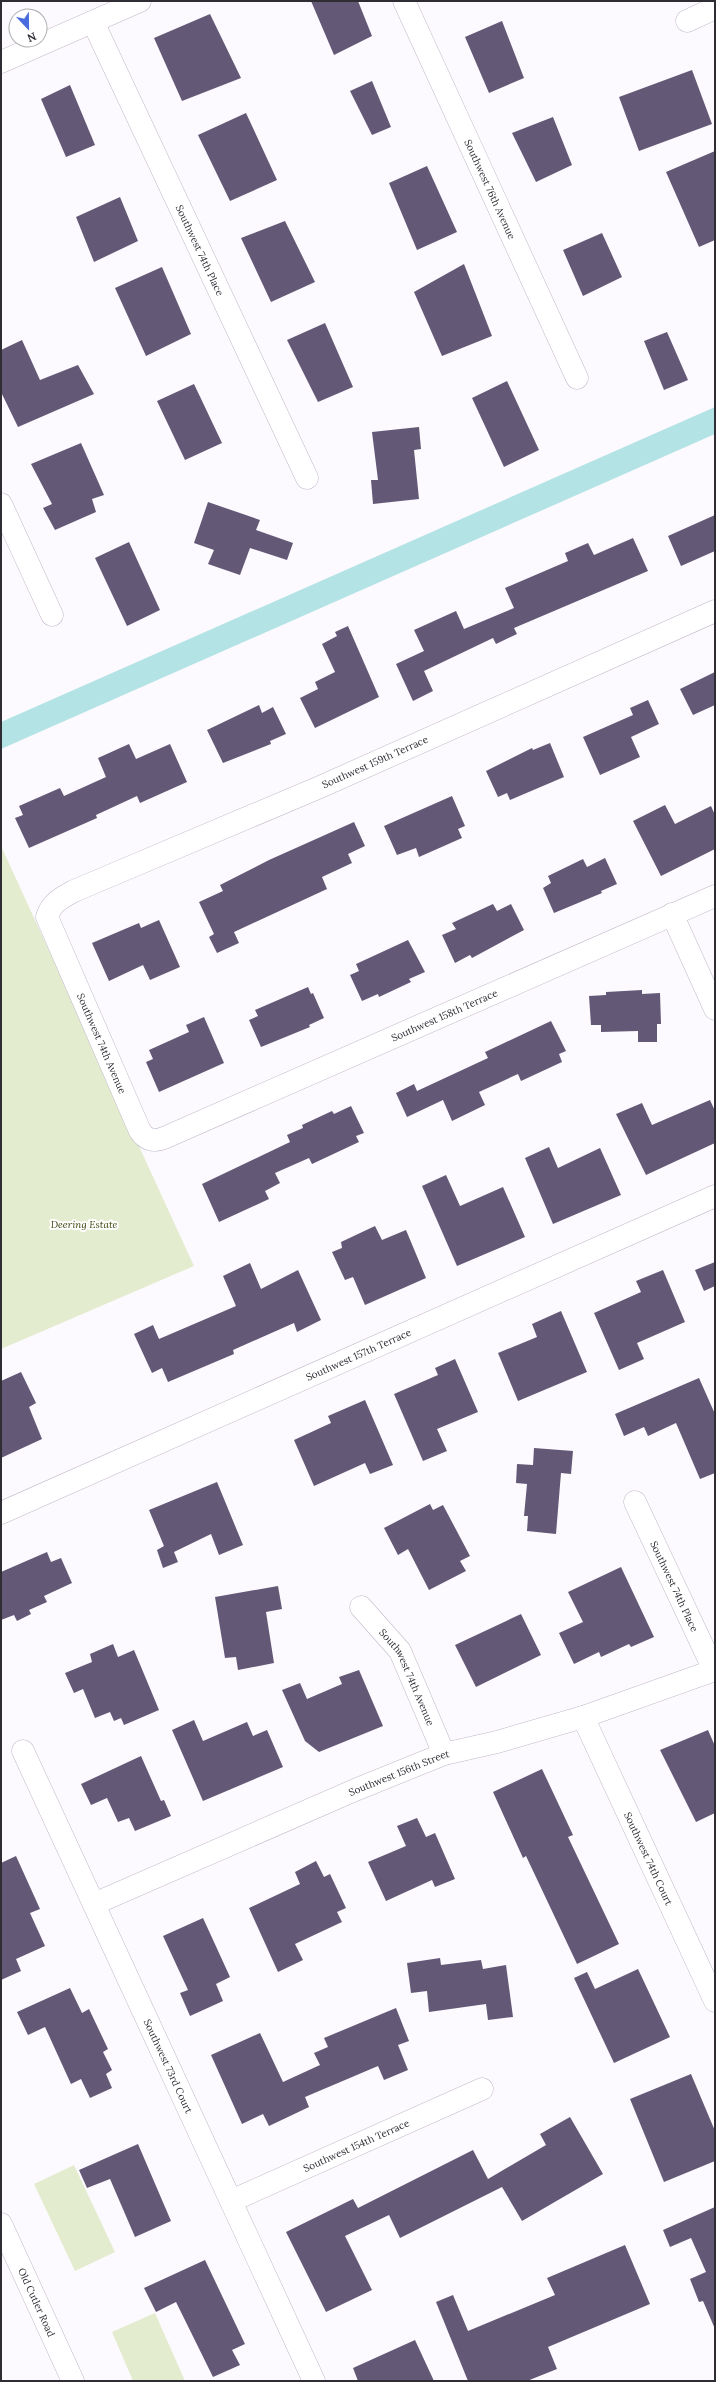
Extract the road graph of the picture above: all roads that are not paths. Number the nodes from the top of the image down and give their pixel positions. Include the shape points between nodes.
1 (140, 1) edge
2 (404, 1) edge
3 (715, 8) edge
4 (687, 21) dead end
5 (93, 22) junction
6 (1, 62) edge
7 (577, 378) dead end
8 (307, 478) dead end
9 (1, 504) edge
10 (715, 611) edge
11 (52, 615) dead end
12 (715, 896) edge
13 (672, 914) junction
14 (47, 922) joint
15 (715, 1009) edge
16 (173, 1134) joint
17 (715, 1196) edge
18 (635, 1502) dead end
19 (1, 1513) edge
20 (360, 1607) dead end
21 (714, 1670) edge
22 (583, 1716) junction
23 (23, 1751) dead end
24 (444, 1754) junction
25 (94, 1904) junction
26 (715, 2001) edge
27 (482, 2089) dead end
28 (231, 2201) junction
29 (1, 2224) edge
30 (73, 2381) edge
31 (314, 2381) edge

1 - 5 street
2 - 7 street, Southwest 76th Avenue
3 - 4 street
5 - 6 street
5 - 8 street, Southwest 74th Place
9 - 11 street
10 - 14 street, Southwest 159th Terrace via 320,787 74,892 53,905 48,912
12 - 13 street, Southwest 158th Terrace
13 - 15 street
13 - 16 street, Southwest 158th Terrace
14 - 16 street, Southwest 74th Avenue via 140,1131 146,1138 154,1140
17 - 19 street, Southwest 157th Terrace
18 - 21 street, Southwest 74th Place
20 - 24 street, Southwest 74th Avenue via 400,1651
21 - 22 street, Southwest 156th Street
22 - 24 street, Southwest 156th Street via 497,1742
22 - 26 street, Southwest 74th Court
23 - 25 street, Southwest 73rd Court
24 - 25 street, Southwest 156th Street
25 - 28 street, Southwest 73rd Court
27 - 28 street, Southwest 154th Terrace
28 - 31 street, Southwest 73rd Court
29 - 30 street, Old Cutler Road

